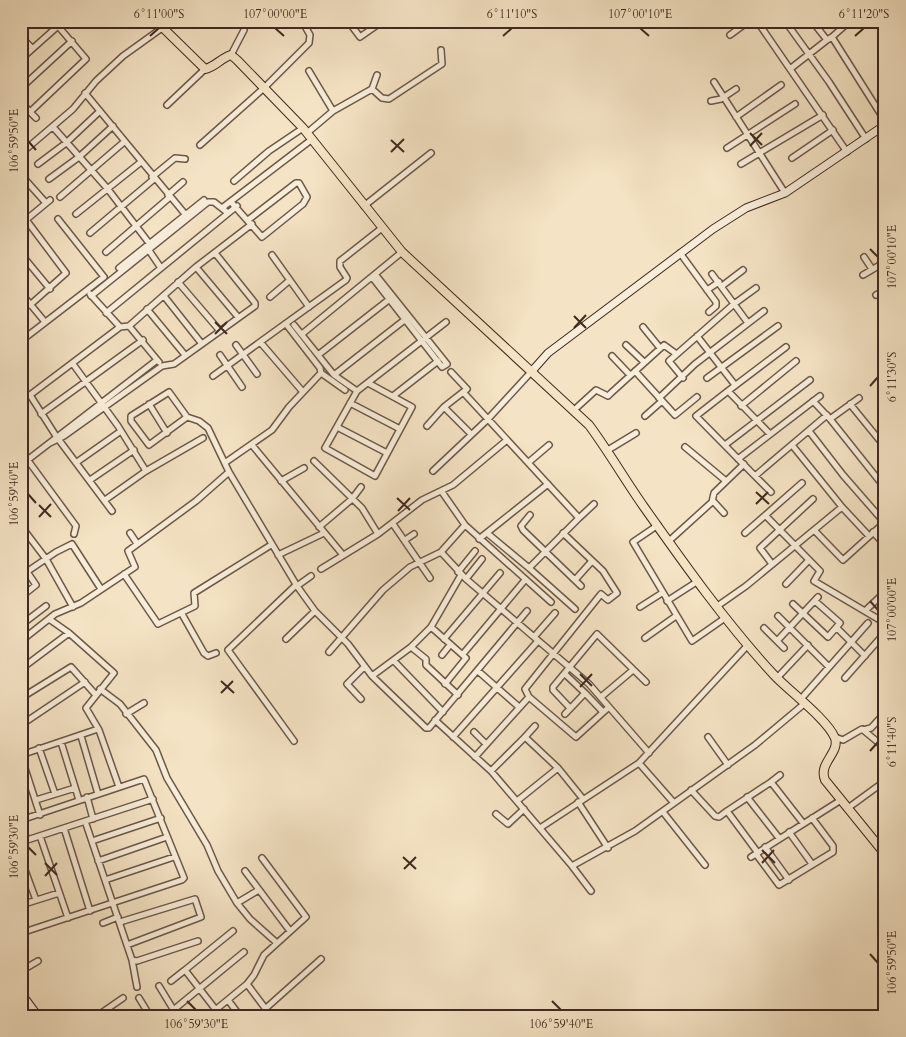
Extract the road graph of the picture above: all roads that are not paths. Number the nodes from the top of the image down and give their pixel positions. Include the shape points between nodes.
1 (156, 21) edge
2 (302, 21) edge
3 (348, 21) edge
4 (383, 21) edge
5 (749, 21) edge
6 (757, 21) edge
7 (785, 21) edge
8 (850, 21) edge
9 (815, 22) edge
10 (162, 28) junction
11 (244, 30) dead end
12 (730, 35) dead end
13 (21, 37) edge
14 (829, 38) junction
15 (72, 41) junction
16 (32, 48) junction
17 (441, 50) dead end
18 (808, 54) junction
19 (231, 55) junction
20 (21, 59) edge
21 (790, 68) junction
22 (205, 69) junction
23 (309, 71) dead end
24 (377, 75) dead end
25 (714, 82) dead end
26 (781, 85) dead end
27 (265, 87) junction
28 (21, 88) edge
29 (372, 89) junction
30 (736, 89) dead end
31 (85, 93) junction
32 (724, 97) junction
33 (711, 101) dead end
34 (21, 102) edge
35 (795, 104) dead end
36 (167, 105) dead end
37 (29, 111) junction
38 (100, 111) junction
39 (333, 111) junction
40 (823, 115) junction
41 (736, 116) junction
42 (36, 118) dead end
43 (885, 123) edge
44 (113, 126) junction
45 (53, 127) junction
46 (833, 130) junction
47 (307, 134) junction
48 (749, 135) junction
49 (866, 139) junction
50 (124, 142) junction
51 (66, 143) junction
52 (200, 145) dead end
53 (727, 148) dead end
54 (25, 150) dead end
55 (847, 152) junction
56 (431, 153) dead end
57 (760, 154) junction
58 (79, 157) junction
59 (792, 158) dead end
60 (185, 159) dead end
61 (141, 162) junction
62 (38, 164) dead end
63 (741, 164) dead end
64 (91, 171) junction
65 (21, 175) edge
66 (153, 178) junction
67 (49, 179) dead end
68 (234, 181) dead end
69 (183, 182) dead end
70 (106, 188) junction
71 (785, 193) junction
72 (169, 196) junction
73 (60, 197) dead end
74 (204, 200) dead end
75 (231, 202) junction
76 (237, 206) junction
77 (364, 206) junction
78 (122, 208) junction
79 (222, 208) junction
80 (21, 213) edge
81 (228, 213) junction
82 (76, 214) dead end
83 (185, 214) junction
84 (27, 219) junction
85 (58, 219) dead end
86 (250, 222) junction
87 (137, 227) junction
88 (382, 228) junction
89 (90, 232) dead end
90 (149, 243) junction
91 (148, 249) junction
92 (106, 252) dead end
93 (402, 252) junction
94 (215, 253) junction
95 (680, 253) junction
96 (21, 254) edge
97 (272, 255) dead end
98 (864, 257) dead end
99 (885, 262) edge
100 (119, 268) dead end
101 (161, 268) junction
102 (196, 268) junction
103 (743, 270) dead end
104 (872, 270) junction
105 (712, 274) dead end
106 (863, 275) dead end
107 (373, 276) junction
108 (290, 280) junction
109 (178, 282) junction
110 (720, 284) junction
111 (756, 288) dead end
112 (50, 289) junction
113 (707, 290) junction
114 (885, 290) edge
115 (21, 293) edge
116 (89, 294) junction
117 (164, 296) junction
118 (876, 296) dead end
119 (270, 297) dead end
120 (391, 298) junction
121 (734, 304) junction
122 (30, 305) junction
123 (310, 307) junction
124 (146, 309) junction
125 (764, 310) dead end
126 (709, 312) dead end
127 (106, 313) junction
128 (238, 317) junction
129 (408, 317) junction
130 (45, 322) junction
131 (446, 322) dead end
132 (748, 323) junction
133 (286, 324) junction
134 (294, 325) dead end
135 (129, 326) junction
136 (778, 326) dead end
137 (120, 327) junction
138 (643, 327) dead end
139 (220, 331) junction
140 (21, 332) edge
141 (302, 334) junction
142 (697, 336) junction
143 (24, 339) edge
144 (424, 339) junction
145 (143, 340) junction
146 (261, 343) junction
147 (202, 344) junction
148 (236, 345) dead end
149 (626, 345) dead end
150 (786, 347) dead end
151 (660, 348) junction
152 (711, 353) junction
153 (318, 354) junction
154 (675, 354) junction
155 (185, 355) junction
156 (220, 355) dead end
157 (244, 356) junction
158 (612, 356) dead end
159 (157, 360) junction
160 (438, 361) junction
161 (796, 361) dead end
162 (644, 362) junction
163 (73, 364) junction
164 (162, 366) junction
165 (227, 366) junction
166 (723, 368) junction
167 (532, 371) junction
168 (451, 372) dead end
169 (321, 373) junction
170 (633, 373) junction
171 (257, 374) dead end
172 (334, 375) junction
173 (213, 376) dead end
174 (682, 378) junction
175 (708, 378) dead end
176 (810, 380) dead end
177 (86, 382) junction
178 (368, 383) junction
179 (735, 385) junction
180 (242, 387) dead end
181 (345, 390) dead end
182 (357, 391) junction
183 (303, 392) junction
184 (463, 392) junction
185 (728, 392) junction
186 (393, 396) junction
187 (820, 396) dead end
188 (697, 397) dead end
189 (859, 398) dead end
190 (661, 400) junction
191 (813, 401) junction
192 (350, 403) junction
193 (149, 404) junction
194 (850, 404) junction
195 (102, 406) junction
196 (741, 406) junction
197 (444, 407) junction
198 (574, 411) junction
199 (41, 414) junction
200 (645, 416) dead end
201 (187, 417) junction
202 (828, 417) junction
203 (488, 419) junction
204 (757, 420) junction
205 (427, 426) dead end
206 (337, 427) junction
207 (400, 429) junction
208 (121, 431) junction
209 (809, 431) junction
210 (166, 433) junction
211 (636, 433) dead end
212 (471, 434) junction
213 (770, 434) junction
214 (57, 438) junction
215 (203, 438) dead end
216 (507, 440) junction
217 (252, 445) junction
218 (549, 445) dead end
219 (725, 445) junction
220 (792, 445) junction
221 (685, 446) dead end
222 (885, 447) edge
223 (134, 450) junction
224 (608, 450) junction
225 (21, 451) edge
226 (387, 453) junction
227 (738, 459) junction
228 (28, 460) junction
229 (314, 461) dead end
230 (77, 462) junction
231 (226, 462) junction
232 (529, 462) junction
233 (744, 464) junction
234 (21, 465) edge
235 (304, 468) dead end
236 (433, 470) dead end
237 (146, 471) junction
238 (229, 472) junction
239 (755, 476) junction
240 (90, 480) junction
241 (726, 481) junction
242 (281, 482) junction
243 (802, 483) dead end
244 (548, 484) junction
245 (361, 487) dead end
246 (885, 488) edge
247 (442, 492) junction
248 (772, 492) dead end
249 (352, 499) junction
250 (813, 499) dead end
251 (105, 500) junction
252 (713, 501) junction
253 (594, 504) dead end
254 (842, 507) junction
255 (112, 511) dead end
256 (724, 513) dead end
257 (530, 515) dead end
258 (766, 516) junction
259 (579, 518) junction
260 (884, 522) edge
261 (393, 524) junction
262 (465, 525) junction
263 (658, 525) junction
264 (21, 526) edge
265 (319, 527) junction
266 (779, 530) junction
267 (814, 530) junction
268 (745, 532) dead end
269 (130, 533) dead end
270 (487, 533) junction
271 (563, 533) junction
272 (74, 534) dead end
273 (324, 534) junction
274 (378, 534) junction
275 (414, 534) dead end
276 (871, 534) junction
277 (479, 539) junction
278 (406, 540) junction
279 (669, 541) junction
280 (136, 542) junction
281 (271, 545) junction
282 (885, 545) edge
283 (794, 546) junction
284 (476, 551) dead end
285 (545, 551) junction
286 (441, 552) junction
287 (343, 554) junction
288 (278, 555) junction
289 (46, 559) junction
290 (482, 559) dead end
291 (809, 560) junction
292 (592, 561) junction
293 (418, 562) junction
294 (21, 563) edge
295 (772, 564) junction
296 (529, 568) junction
297 (321, 569) dead end
298 (28, 571) junction
299 (460, 573) junction
300 (500, 573) dead end
301 (124, 574) junction
302 (311, 576) dead end
303 (430, 578) dead end
304 (466, 579) junction
305 (525, 580) junction
306 (575, 580) junction
307 (698, 581) junction
308 (786, 584) dead end
309 (296, 586) junction
310 (581, 586) dead end
311 (101, 589) junction
312 (885, 592) edge
313 (482, 593) junction
314 (662, 593) junction
315 (21, 597) edge
316 (667, 600) junction
317 (551, 602) dead end
318 (793, 604) dead end
319 (46, 606) dead end
320 (73, 607) junction
321 (640, 607) dead end
322 (716, 607) junction
323 (500, 608) junction
324 (575, 609) dead end
325 (866, 610) junction
326 (315, 611) junction
327 (527, 611) dead end
328 (554, 613) dead end
329 (182, 614) junction
330 (803, 614) junction
331 (676, 616) junction
332 (778, 616) dead end
333 (725, 618) junction
334 (49, 619) junction
335 (868, 623) dead end
336 (885, 623) edge
337 (21, 624) edge
338 (519, 624) junction
339 (431, 627) junction
340 (764, 628) dead end
341 (790, 628) junction
342 (837, 628) junction
343 (69, 633) junction
344 (883, 635) dead end
345 (342, 637) junction
346 (645, 638) dead end
347 (286, 639) dead end
348 (444, 639) junction
349 (536, 639) junction
350 (21, 641) edge
351 (777, 642) junction
352 (852, 642) junction
353 (450, 645) junction
354 (808, 645) junction
355 (747, 646) junction
356 (411, 647) junction
357 (784, 648) dead end
358 (330, 652) dead end
359 (216, 653) dead end
360 (463, 654) junction
361 (555, 654) junction
362 (442, 656) dead end
363 (865, 656) junction
364 (394, 661) junction
365 (364, 667) junction
366 (570, 667) junction
367 (829, 667) junction
368 (21, 670) edge
369 (633, 670) junction
370 (478, 671) junction
371 (565, 674) junction
372 (372, 676) junction
373 (777, 678) junction
374 (845, 678) dead end
375 (85, 682) junction
376 (646, 682) dead end
377 (445, 684) junction
378 (496, 688) junction
379 (100, 689) junction
380 (95, 694) junction
381 (585, 694) junction
382 (458, 695) junction
383 (529, 697) junction
384 (21, 698) edge
385 (601, 698) junction
386 (361, 699) dead end
387 (802, 702) junction
388 (144, 703) dead end
389 (519, 707) junction
390 (609, 707) junction
391 (570, 708) junction
392 (443, 712) junction
393 (603, 712) junction
394 (126, 714) junction
395 (565, 714) dead end
396 (883, 715) dead end
397 (436, 720) junction
398 (27, 721) dead end
399 (535, 726) dead end
400 (98, 729) junction
401 (864, 730) junction
402 (474, 732) dead end
403 (80, 736) junction
404 (453, 737) junction
405 (525, 737) junction
406 (708, 737) dead end
407 (834, 737) junction
408 (885, 737) edge
409 (61, 742) junction
410 (294, 742) dead end
411 (879, 743) junction
412 (486, 744) junction
413 (39, 748) junction
414 (885, 748) edge
415 (649, 753) junction
416 (21, 755) edge
417 (475, 757) junction
418 (639, 763) junction
419 (728, 765) junction
420 (558, 768) junction
421 (491, 771) junction
422 (780, 775) dead end
423 (771, 782) junction
424 (885, 782) edge
425 (118, 787) junction
426 (75, 788) junction
427 (692, 790) junction
428 (55, 794) junction
429 (98, 794) junction
430 (87, 797) junction
431 (747, 797) junction
432 (153, 799) junction
433 (36, 800) junction
434 (79, 800) junction
435 (580, 800) junction
436 (841, 800) junction
437 (517, 801) junction
438 (674, 803) junction
439 (848, 808) junction
440 (524, 809) junction
441 (727, 811) junction
442 (663, 812) junction
443 (496, 814) dead end
444 (40, 815) junction
445 (161, 818) junction
446 (812, 818) junction
447 (93, 819) junction
448 (21, 822) edge
449 (85, 822) junction
450 (803, 823) junction
451 (64, 828) junction
452 (540, 828) junction
453 (789, 832) junction
454 (40, 836) junction
455 (167, 837) junction
456 (779, 838) junction
457 (24, 841) edge
458 (92, 841) junction
459 (765, 847) junction
460 (608, 848) junction
461 (883, 850) edge
462 (755, 854) junction
463 (174, 857) junction
464 (262, 858) dead end
465 (21, 859) edge
466 (98, 861) junction
467 (812, 864) junction
468 (705, 865) dead end
469 (572, 866) junction
470 (245, 871) dead end
471 (105, 880) junction
472 (789, 880) junction
473 (257, 891) junction
474 (592, 891) dead end
475 (59, 893) junction
476 (36, 900) junction
477 (113, 903) junction
478 (237, 903) junction
479 (21, 904) edge
480 (90, 911) junction
481 (68, 918) junction
482 (119, 920) junction
483 (103, 923) dead end
484 (232, 930) dead end
485 (290, 931) junction
486 (21, 933) edge
487 (198, 941) dead end
488 (276, 942) junction
489 (127, 945) junction
490 (244, 952) dead end
491 (321, 959) dead end
492 (134, 960) junction
493 (38, 961) dead end
494 (185, 970) junction
495 (21, 971) edge
496 (171, 981) dead end
497 (247, 984) junction
498 (159, 986) dead end
499 (137, 987) dead end
500 (200, 989) junction
501 (21, 993) edge
502 (123, 998) dead end
503 (139, 998) dead end
504 (228, 1000) junction
505 (265, 1009) junction
506 (174, 1010) junction
507 (216, 1010) junction
508 (38, 1016) edge
509 (97, 1016) edge
510 (150, 1016) edge
511 (166, 1016) edge
512 (208, 1016) edge
513 (240, 1016) edge
514 (271, 1016) edge

1 - 10 main road
2 - 27 street via 311,40
3 - 4 street via 360,37
5 - 12 street
6 - 21 street
7 - 18 street
8 - 14 street
9 - 14 street
10 - 22 main road
10 - 31 street via 123,56
11 - 19 street
13 - 16 street
14 - 18 street
14 - 43 street
15 - 16 street via 58,26
15 - 28 street
15 - 37 street via 86,57 84,61
16 - 20 street
17 - 29 street via 442,64 390,98 382,98
18 - 21 street
18 - 49 street
19 - 22 main road
19 - 27 main road
21 - 40 street
22 - 36 street
23 - 39 street
24 - 29 street
25 - 32 street
26 - 41 street
27 - 47 main road
27 - 52 street
29 - 39 street
30 - 32 street
31 - 38 street
31 - 45 street
32 - 33 street
32 - 41 street
34 - 37 street
35 - 48 street
37 - 42 street
38 - 44 street
38 - 51 street
39 - 47 street
40 - 46 street
40 - 57 street
41 - 48 street
43 - 49 street
44 - 50 street
44 - 58 street
45 - 51 street
45 - 54 street
46 - 55 street
46 - 59 street
47 - 68 street via 269,151
47 - 75 street
47 - 77 main road
48 - 53 street
48 - 57 street
49 - 55 street
50 - 61 street
50 - 64 street
51 - 58 street
51 - 62 street
55 - 71 street
56 - 77 street
57 - 63 street
57 - 71 street
58 - 64 street
58 - 67 street
60 - 66 street via 175,158
61 - 66 street
61 - 70 street
64 - 70 street
64 - 73 street
65 - 84 street via 48,201
66 - 72 street
66 - 78 street
69 - 72 street
70 - 78 street
70 - 82 street
71 - 95 street via 746,208
72 - 83 street
72 - 87 street
74 - 83 street
75 - 76 street
75 - 79 street
76 - 81 street
76 - 86 street
77 - 88 main road
78 - 87 street
78 - 89 street
79 - 81 street
79 - 91 street via 208,202
80 - 84 street
81 - 101 street
83 - 90 street
84 - 112 street via 66,272
85 - 116 street via 104,275
86 - 86 street via 264,236 307,198 299,183
86 - 94 street
87 - 90 street
87 - 92 street
88 - 93 main road
88 - 123 street via 340,261 340,267 348,278
90 - 100 street
91 - 101 street
91 - 116 street
93 - 107 street
93 - 167 main road
94 - 102 street
94 - 128 street via 255,303
95 - 113 street
95 - 167 street via 548,353
96 - 112 street
97 - 108 street
98 - 104 street
99 - 104 street
101 - 127 street
102 - 109 street
102 - 128 street
103 - 110 street
104 - 106 street
105 - 110 street
107 - 120 street
107 - 141 street
108 - 119 street
108 - 123 street
109 - 117 street
109 - 139 street
110 - 113 street
110 - 121 street
111 - 121 street
112 - 122 street
113 - 126 street via 717,304
114 - 118 street
115 - 122 street
116 - 127 street
116 - 130 street
117 - 124 street
117 - 147 street
120 - 129 street
120 - 153 street
121 - 132 street
121 - 142 street
122 - 130 street
123 - 133 street
124 - 135 street
124 - 155 street
125 - 132 street
127 - 137 street
128 - 139 street
129 - 144 street
129 - 172 street
130 - 143 street
131 - 144 street
132 - 152 street
133 - 146 street
133 - 169 street
134 - 141 street
135 - 137 street
135 - 145 street
136 - 166 street
137 - 163 street
138 - 151 street
139 - 147 street
140 - 143 street
141 - 153 street
142 - 152 street
142 - 154 street
144 - 160 street
144 - 160 street via 447,364 442,367
144 - 178 street
145 - 159 street
145 - 177 street
146 - 157 street
146 - 183 street
147 - 155 street
148 - 157 street
149 - 162 street
150 - 179 street
151 - 154 street via 665,344
151 - 162 street
152 - 166 street
152 - 174 street
153 - 172 street
154 - 174 street via 668,363
155 - 164 street via 174,364
156 - 165 street
157 - 165 street
157 - 171 street
158 - 170 street
159 - 164 street
159 - 195 street
160 - 186 street
161 - 196 street
162 - 170 street
163 - 177 street
163 - 199 street via 31,393
164 - 195 street
165 - 173 street
165 - 180 street
166 - 175 street
166 - 179 street
167 - 198 main road
167 - 203 street
168 - 184 street via 466,388
169 - 181 street
169 - 183 street
170 - 190 street
170 - 198 street via 610,394 596,390
172 - 182 street
174 - 190 street
176 - 204 street
177 - 195 street
177 - 199 street
178 - 182 street
178 - 186 street
179 - 185 street
182 - 192 street
183 - 217 street via 278,424
184 - 197 street
184 - 203 street
185 - 196 street
185 - 219 street via 696,416
186 - 207 street via 412,407
187 - 191 street
188 - 190 street via 676,415
189 - 194 street
190 - 200 street
191 - 202 street
191 - 213 street
192 - 206 street
192 - 207 street
193 - 201 street via 168,392
193 - 210 street
193 - 210 street via 133,414 131,421 149,445
194 - 202 street
194 - 222 street
195 - 208 street
195 - 214 street
196 - 204 street
197 - 205 street
197 - 212 street
198 - 224 main road
199 - 214 street
201 - 210 street
201 - 231 street via 204,424
202 - 209 street
202 - 246 street
203 - 212 street
203 - 216 street
204 - 213 street
204 - 219 street
206 - 226 street
206 - 226 street via 325,448 375,476
207 - 226 street
208 - 223 street
208 - 230 street
209 - 220 street
209 - 260 street
211 - 224 street
212 - 236 street
213 - 227 street
214 - 228 street
214 - 230 street
215 - 237 street
216 - 232 street
216 - 247 street
217 - 231 street
217 - 242 street
218 - 232 street
219 - 227 street
220 - 239 street
220 - 254 street
221 - 241 street
223 - 237 street
223 - 240 street
224 - 263 main road
225 - 228 street
227 - 233 street
228 - 234 street
228 - 272 street via 76,526
229 - 249 street
230 - 240 street
231 - 238 street
232 - 244 street
233 - 239 street
233 - 241 street
235 - 242 street
237 - 251 street
238 - 280 street via 196,500
238 - 281 street
239 - 248 street
240 - 251 street
241 - 252 street via 714,493
242 - 265 street
243 - 258 street
244 - 259 street
244 - 270 street
245 - 249 street
247 - 261 street via 422,500
247 - 262 street
249 - 265 street
249 - 274 street via 362,508
250 - 266 street
251 - 255 street
252 - 256 street
252 - 279 street
253 - 259 street
254 - 267 street
254 - 276 street
257 - 285 street via 521,527
258 - 266 street
258 - 268 street
259 - 271 street
260 - 276 street
261 - 274 street
261 - 278 street
262 - 277 street
262 - 286 street
263 - 279 main road
263 - 314 street via 633,542
264 - 289 street
265 - 273 street
266 - 283 street
266 - 295 street via 760,548
267 - 276 street via 843,560
267 - 283 street
269 - 280 street
270 - 277 street
270 - 296 street
271 - 285 street
271 - 292 street
273 - 287 street
273 - 288 street
274 - 287 street
275 - 278 street
276 - 282 street
277 - 305 street
278 - 293 street
279 - 307 main road
280 - 301 street via 128,552 136,566
281 - 288 street
281 - 329 street via 194,593 196,605
283 - 291 street
283 - 295 street
284 - 299 street
285 - 296 street
285 - 306 street
286 - 293 street
286 - 299 street
287 - 297 street
288 - 309 street
289 - 298 street
289 - 311 street via 72,544
289 - 320 street
290 - 304 street
291 - 308 street
291 - 325 street via 820,571 814,581
292 - 306 street
292 - 361 street via 617,592 609,600 599,595
293 - 303 street
293 - 345 street via 383,590
294 - 298 street
295 - 322 street
296 - 324 street
298 - 315 street via 36,585
299 - 304 street
299 - 339 street
300 - 313 street
301 - 311 street
301 - 329 street via 157,624
302 - 309 street
304 - 313 street
305 - 317 street
305 - 323 street
306 - 310 street
307 - 316 street
307 - 322 main road
309 - 326 street
309 - 410 street via 228,650
311 - 320 street
312 - 325 street
313 - 323 street
313 - 348 street
314 - 316 street
314 - 321 street
316 - 331 street
318 - 330 street
319 - 337 street
320 - 334 street
322 - 333 main road
323 - 338 street
323 - 360 street
325 - 336 street
326 - 345 street
326 - 347 street
327 - 338 street
328 - 349 street
329 - 359 street via 204,653 208,656
330 - 341 street
330 - 342 street via 826,637
330 - 342 street via 816,599 840,622
331 - 333 street via 692,641
331 - 346 street
332 - 341 street
333 - 355 main road
334 - 343 street
334 - 350 street
335 - 352 street
338 - 349 street
338 - 370 street
339 - 348 street
339 - 356 street
340 - 351 street
341 - 351 street
341 - 354 street
342 - 352 street
343 - 368 street
343 - 379 street via 114,673
344 - 363 street
345 - 358 street
345 - 365 street
348 - 353 street
349 - 361 street
349 - 378 street
351 - 357 street
352 - 363 street
352 - 367 street
353 - 360 street
353 - 362 street
354 - 367 street
354 - 373 street
355 - 373 main road
355 - 415 street
356 - 364 street
356 - 377 street via 426,659 426,665
360 - 377 street via 466,660
361 - 366 street
361 - 383 street via 525,689
363 - 374 street
364 - 372 street
364 - 392 street
365 - 372 street
365 - 386 street via 347,684
366 - 369 street via 597,634
366 - 371 street
366 - 385 street
367 - 387 street
369 - 376 street
369 - 385 street
370 - 378 street
370 - 382 street
371 - 381 street
371 - 391 street via 553,689
372 - 397 street via 426,728
373 - 387 main road
375 - 380 street
375 - 384 street via 74,669 68,668
375 - 398 street
377 - 382 street
378 - 389 street
378 - 404 street
379 - 380 street
379 - 394 street via 114,698
380 - 400 street via 87,704 88,714
381 - 391 street
381 - 393 street
382 - 392 street
383 - 389 street
383 - 393 street via 576,736
385 - 390 street
387 - 407 main road
387 - 419 street via 759,742
388 - 394 street
389 - 412 street
390 - 393 street
390 - 415 street
391 - 395 street
392 - 397 street
394 - 478 street via 156,750 166,778 207,845 218,872
396 - 401 street via 871,728
397 - 404 street
399 - 405 street
400 - 403 street
400 - 425 street
401 - 407 street via 859,729 843,740
401 - 411 street
402 - 412 street
403 - 409 street
403 - 429 street
404 - 417 street
405 - 420 street
405 - 421 street
406 - 419 street
407 - 436 main road via 836,745 823,773
408 - 411 street
409 - 413 street
409 - 426 street
411 - 414 street
412 - 417 street
413 - 416 street
413 - 428 street
415 - 418 street
416 - 433 street
417 - 421 street
418 - 435 street
418 - 438 street
419 - 427 street
420 - 435 street
420 - 437 street
421 - 437 street
422 - 423 street
423 - 431 street
423 - 450 street
424 - 439 street
425 - 429 street
425 - 432 street via 144,779
426 - 428 street
426 - 434 street
427 - 438 street
427 - 441 street via 715,816
428 - 433 street
429 - 430 street
430 - 434 street
430 - 447 street
431 - 441 street
431 - 456 street
432 - 445 street
432 - 447 street
433 - 444 street
434 - 444 street
435 - 452 street
435 - 460 street
436 - 439 main road
436 - 446 street
437 - 440 street
438 - 442 street
439 - 461 main road
440 - 443 street via 509,824
440 - 452 street
441 - 462 street
442 - 460 street
442 - 468 street
444 - 448 street
445 - 455 street
445 - 458 street
446 - 450 street
446 - 467 street via 834,848
447 - 449 street
448 - 457 street
449 - 451 street
449 - 458 street
450 - 453 street
451 - 454 street
451 - 480 street
452 - 469 street
453 - 456 street
453 - 467 street
454 - 457 street
454 - 475 street
455 - 463 street
455 - 466 street
456 - 459 street
458 - 466 street
459 - 462 street
459 - 472 street
460 - 469 street
462 - 472 street via 779,885
463 - 471 street
463 - 477 street via 184,878 182,880
464 - 485 street via 306,917
465 - 476 street
466 - 471 street
467 - 472 street
469 - 474 street
470 - 473 street
471 - 477 street
473 - 478 street
473 - 485 street
475 - 476 street
475 - 481 street
476 - 479 street
477 - 480 street
477 - 482 street
478 - 488 street
480 - 481 street
481 - 486 street
482 - 483 street
482 - 489 street
482 - 489 street via 195,899 200,919
484 - 494 street
485 - 488 street
487 - 492 street
488 - 497 street
489 - 492 street
490 - 500 street
491 - 505 street
492 - 499 street
493 - 495 street
494 - 496 street
494 - 500 street
497 - 504 street
497 - 505 street
498 - 506 street
500 - 506 street
500 - 507 street
501 - 508 street
502 - 509 street
503 - 510 street
504 - 507 street
504 - 513 street
505 - 514 street
506 - 511 street
507 - 512 street

